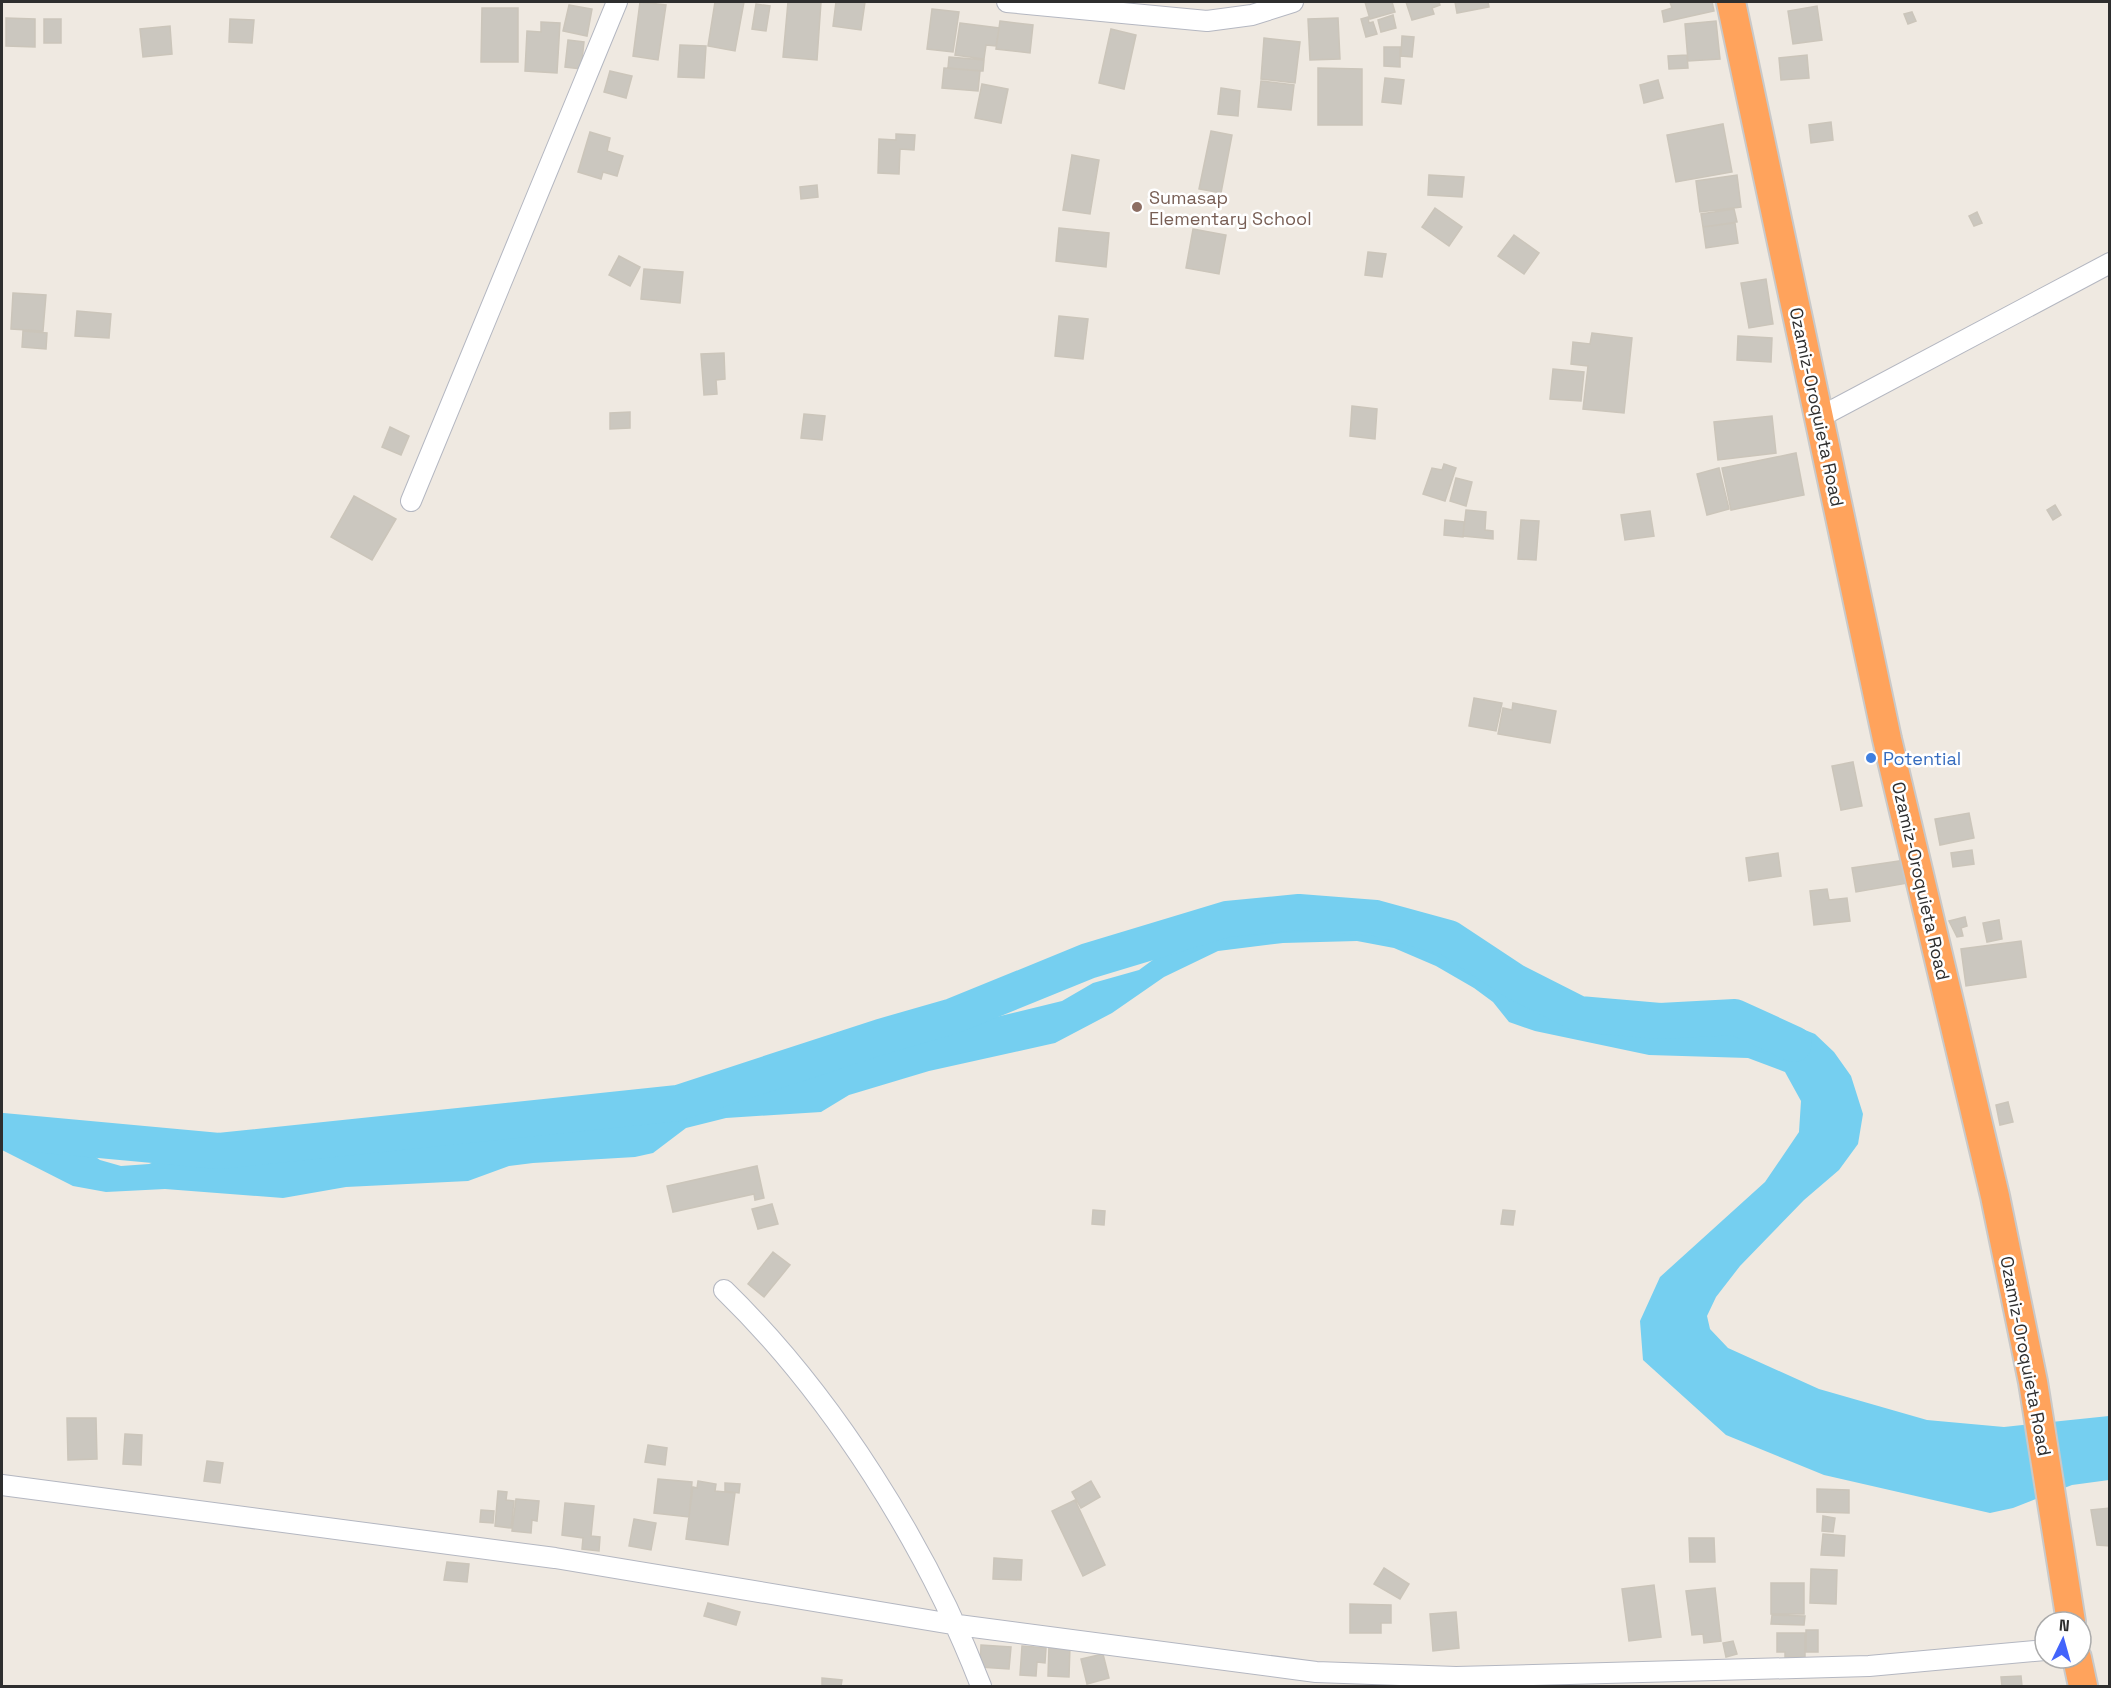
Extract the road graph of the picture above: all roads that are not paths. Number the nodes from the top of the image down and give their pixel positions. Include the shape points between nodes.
1 (617, 2) edge
2 (1007, 2) edge
3 (1293, 2) edge
4 (1731, 2) edge
5 (2109, 263) edge
6 (1820, 417) junction
7 (411, 501) dead end
8 (724, 1290) dead end
9 (2, 1485) edge
10 (2069, 1610) edge
11 (958, 1625) junction
12 (2033, 1651) edge
13 (2080, 1670) edge
14 (981, 1686) edge
15 (2083, 1686) edge

1 - 7 street
2 - 3 street via 1207,21 1252,15
4 - 6 highway, Ozamiz-Oroquieta Road
5 - 6 street
6 - 10 highway, Ozamiz-Oroquieta Road via 1887,739 1995,1196 2033,1382
8 - 11 street via 760,1325 815,1391 867,1467
9 - 11 street via 555,1558
11 - 12 street via 1316,1672 1456,1677 1869,1666
11 - 14 street
13 - 15 highway

